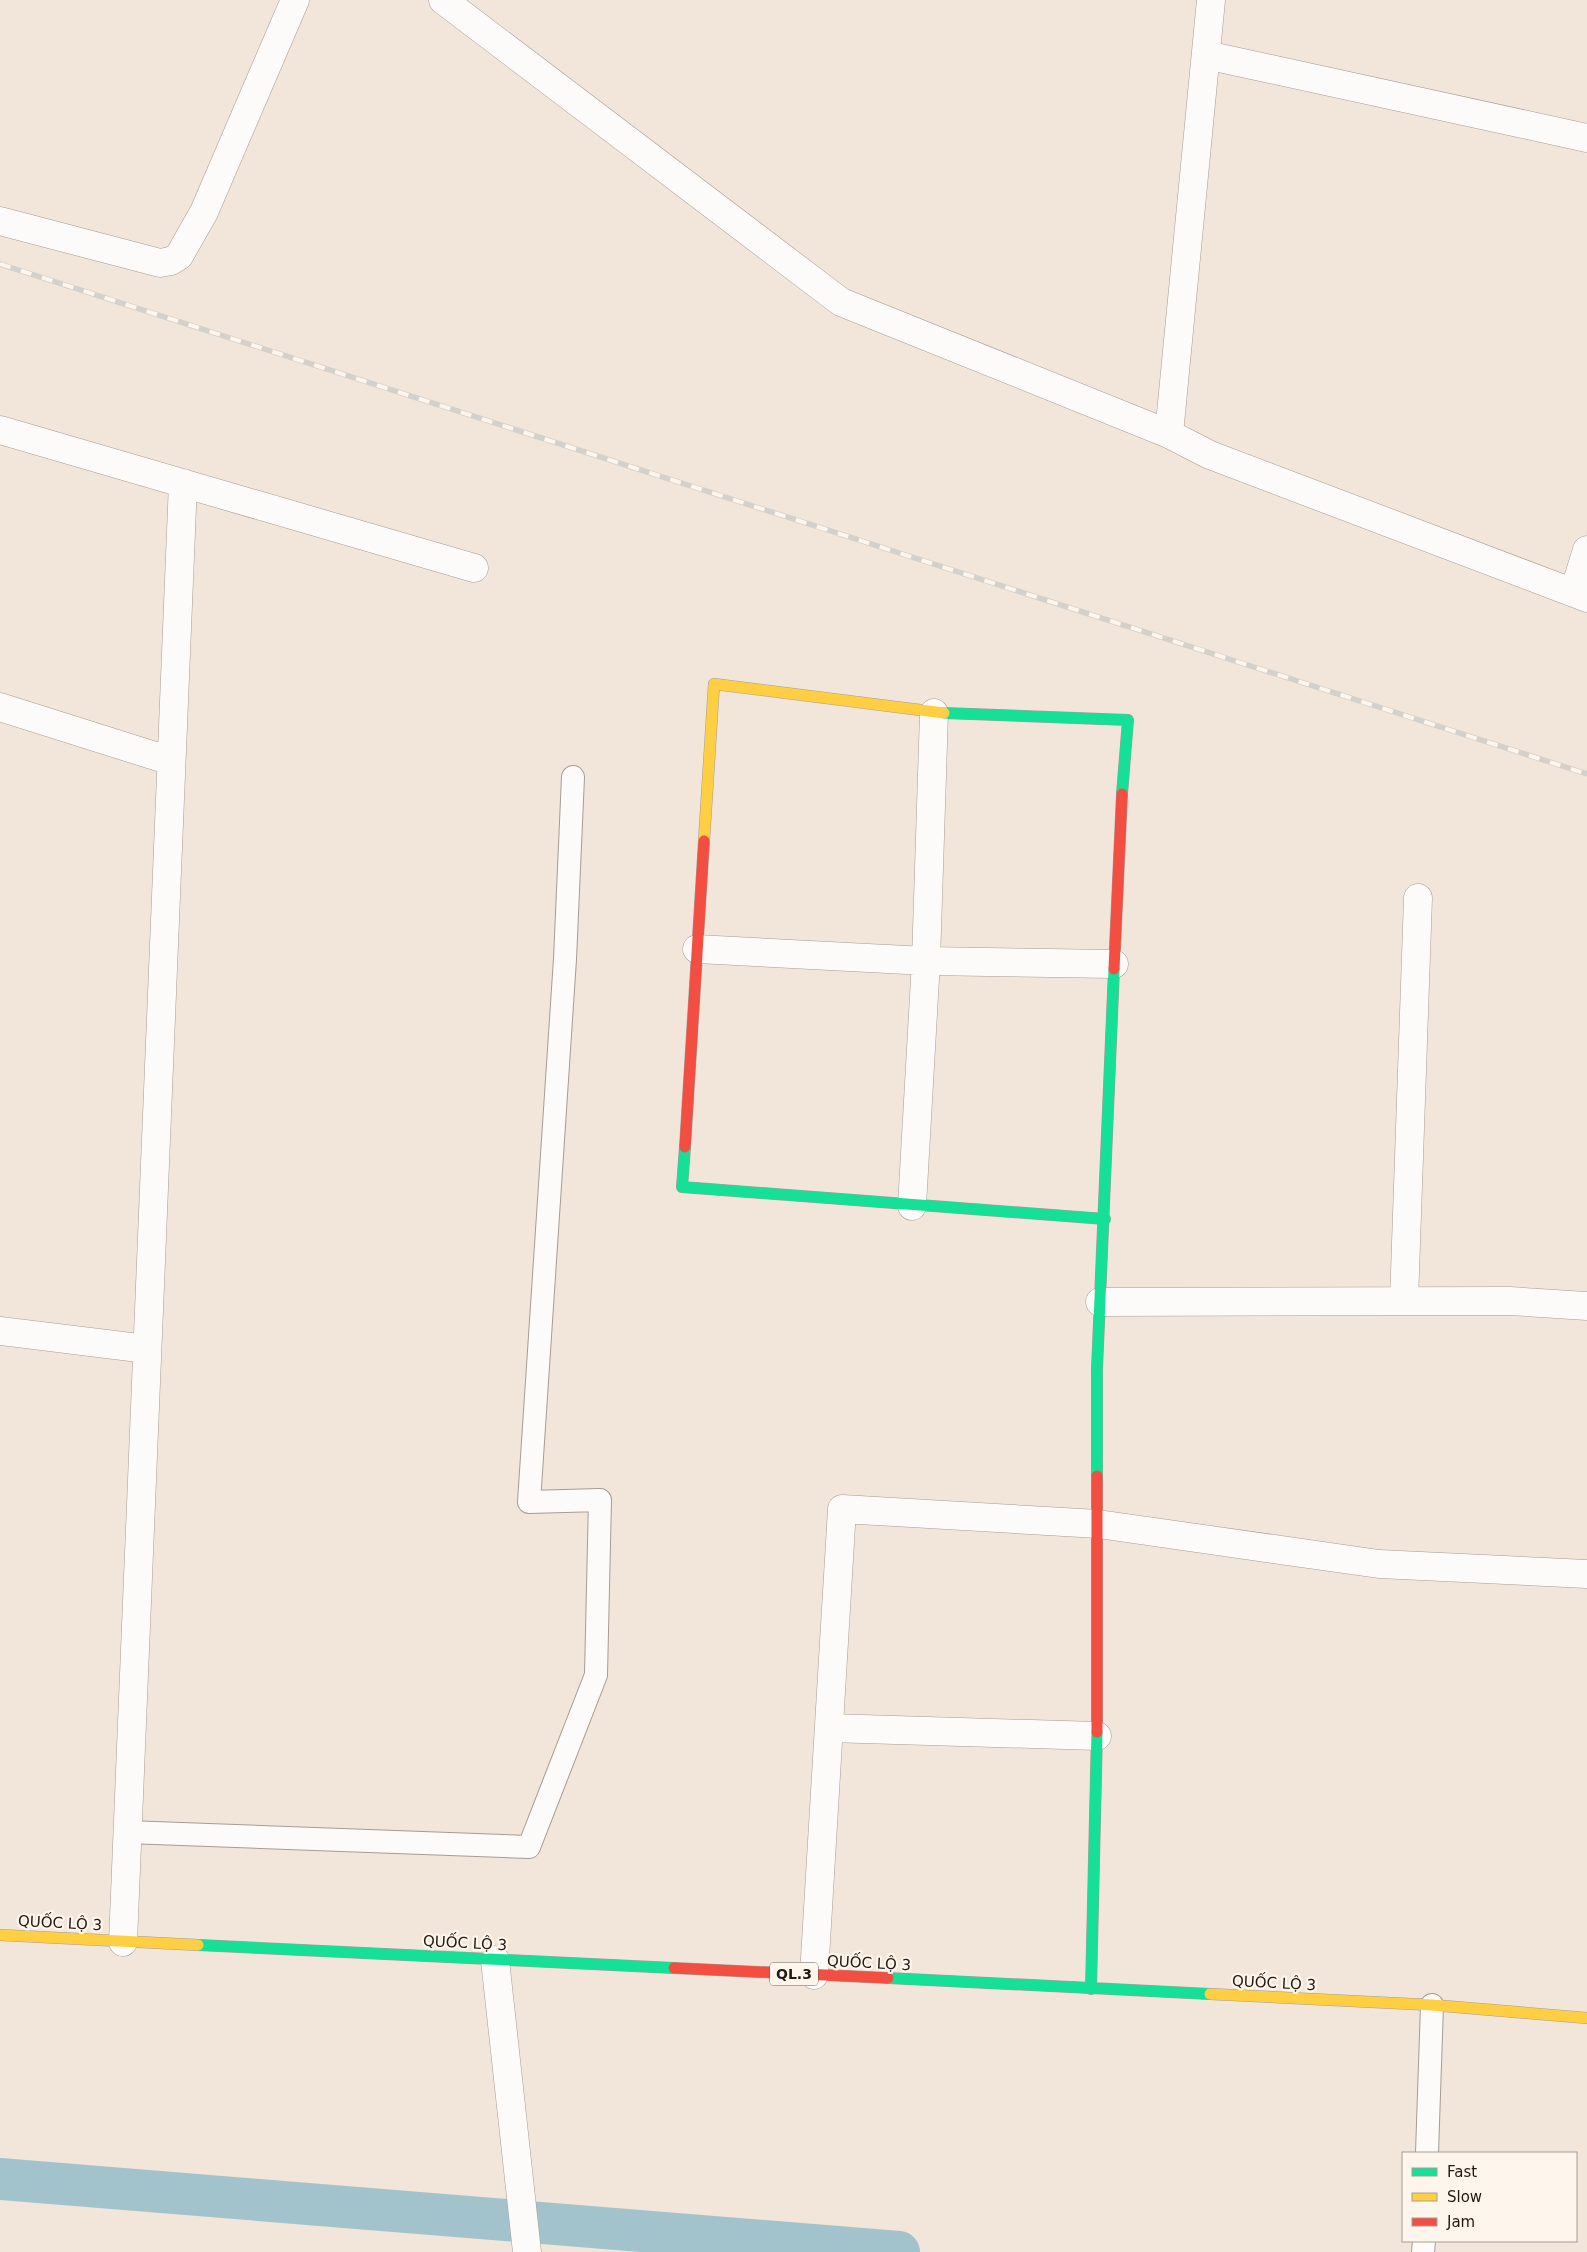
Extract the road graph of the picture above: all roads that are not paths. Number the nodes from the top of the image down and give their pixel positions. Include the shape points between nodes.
1 (295, 0) edge
2 (443, 0) edge
3 (1211, 0) edge
4 (1206, 55) junction
5 (1587, 138) edge
6 (0, 220) edge
7 (0, 430) edge
8 (1169, 434) junction
9 (183, 483) junction
10 (1587, 550) edge
11 (474, 568) dead end
12 (1580, 595) edge
13 (0, 707) edge
14 (934, 713) junction
15 (171, 760) junction
16 (573, 777) dead end
17 (1418, 898) dead end
18 (697, 949) junction
19 (926, 961) junction
20 (1114, 964) junction
21 (912, 1206) junction
22 (1105, 1219) junction
23 (1404, 1301) junction
24 (1100, 1302) junction
25 (1587, 1306) edge
26 (0, 1332) edge
27 (147, 1349) junction
28 (1098, 1524) junction
29 (1587, 1574) edge
30 (829, 1728) junction
31 (1097, 1736) junction
32 (128, 1832) junction
33 (0, 1935) edge
34 (123, 1942) junction
35 (495, 1960) junction
36 (814, 1975) junction
37 (1090, 1989) junction
38 (1432, 2005) junction
39 (1587, 2018) edge
40 (1427, 2152) edge
41 (527, 2252) edge

1 - 6 street via 204,212 179,256 160,263
2 - 8 street via 841,302
3 - 4 street
4 - 5 street
4 - 8 street
7 - 9 street
8 - 12 street via 1210,455
9 - 11 street
9 - 15 street
10 - 12 street
13 - 15 street
14 - 18 main road via 714,684
14 - 19 street
14 - 20 main road via 1128,720
15 - 27 street
16 - 32 lane via 565,959 529,1502 600,1500 596,1675 529,1847
17 - 23 street
18 - 19 street
18 - 21 main road via 682,1187
19 - 20 street
19 - 21 street
20 - 22 main road
21 - 22 main road
22 - 24 main road
23 - 24 street
23 - 25 street via 1510,1301
24 - 28 main road
26 - 27 street
27 - 32 street
28 - 29 street via 1380,1564
28 - 30 street via 842,1509
28 - 31 main road
30 - 31 street
30 - 36 street
31 - 37 main road
32 - 34 street
33 - 34 main road, QUỐC LỘ 3 / QL.3
34 - 35 main road, QUỐC LỘ 3 / QL.3
35 - 36 main road, QUỐC LỘ 3 / QL.3
35 - 41 street
36 - 37 main road, QUỐC LỘ 3 / QL.3
37 - 38 main road, QUỐC LỘ 3 / QL.3
38 - 39 main road, QUỐC LỘ 3 / QL.3
38 - 40 lane

